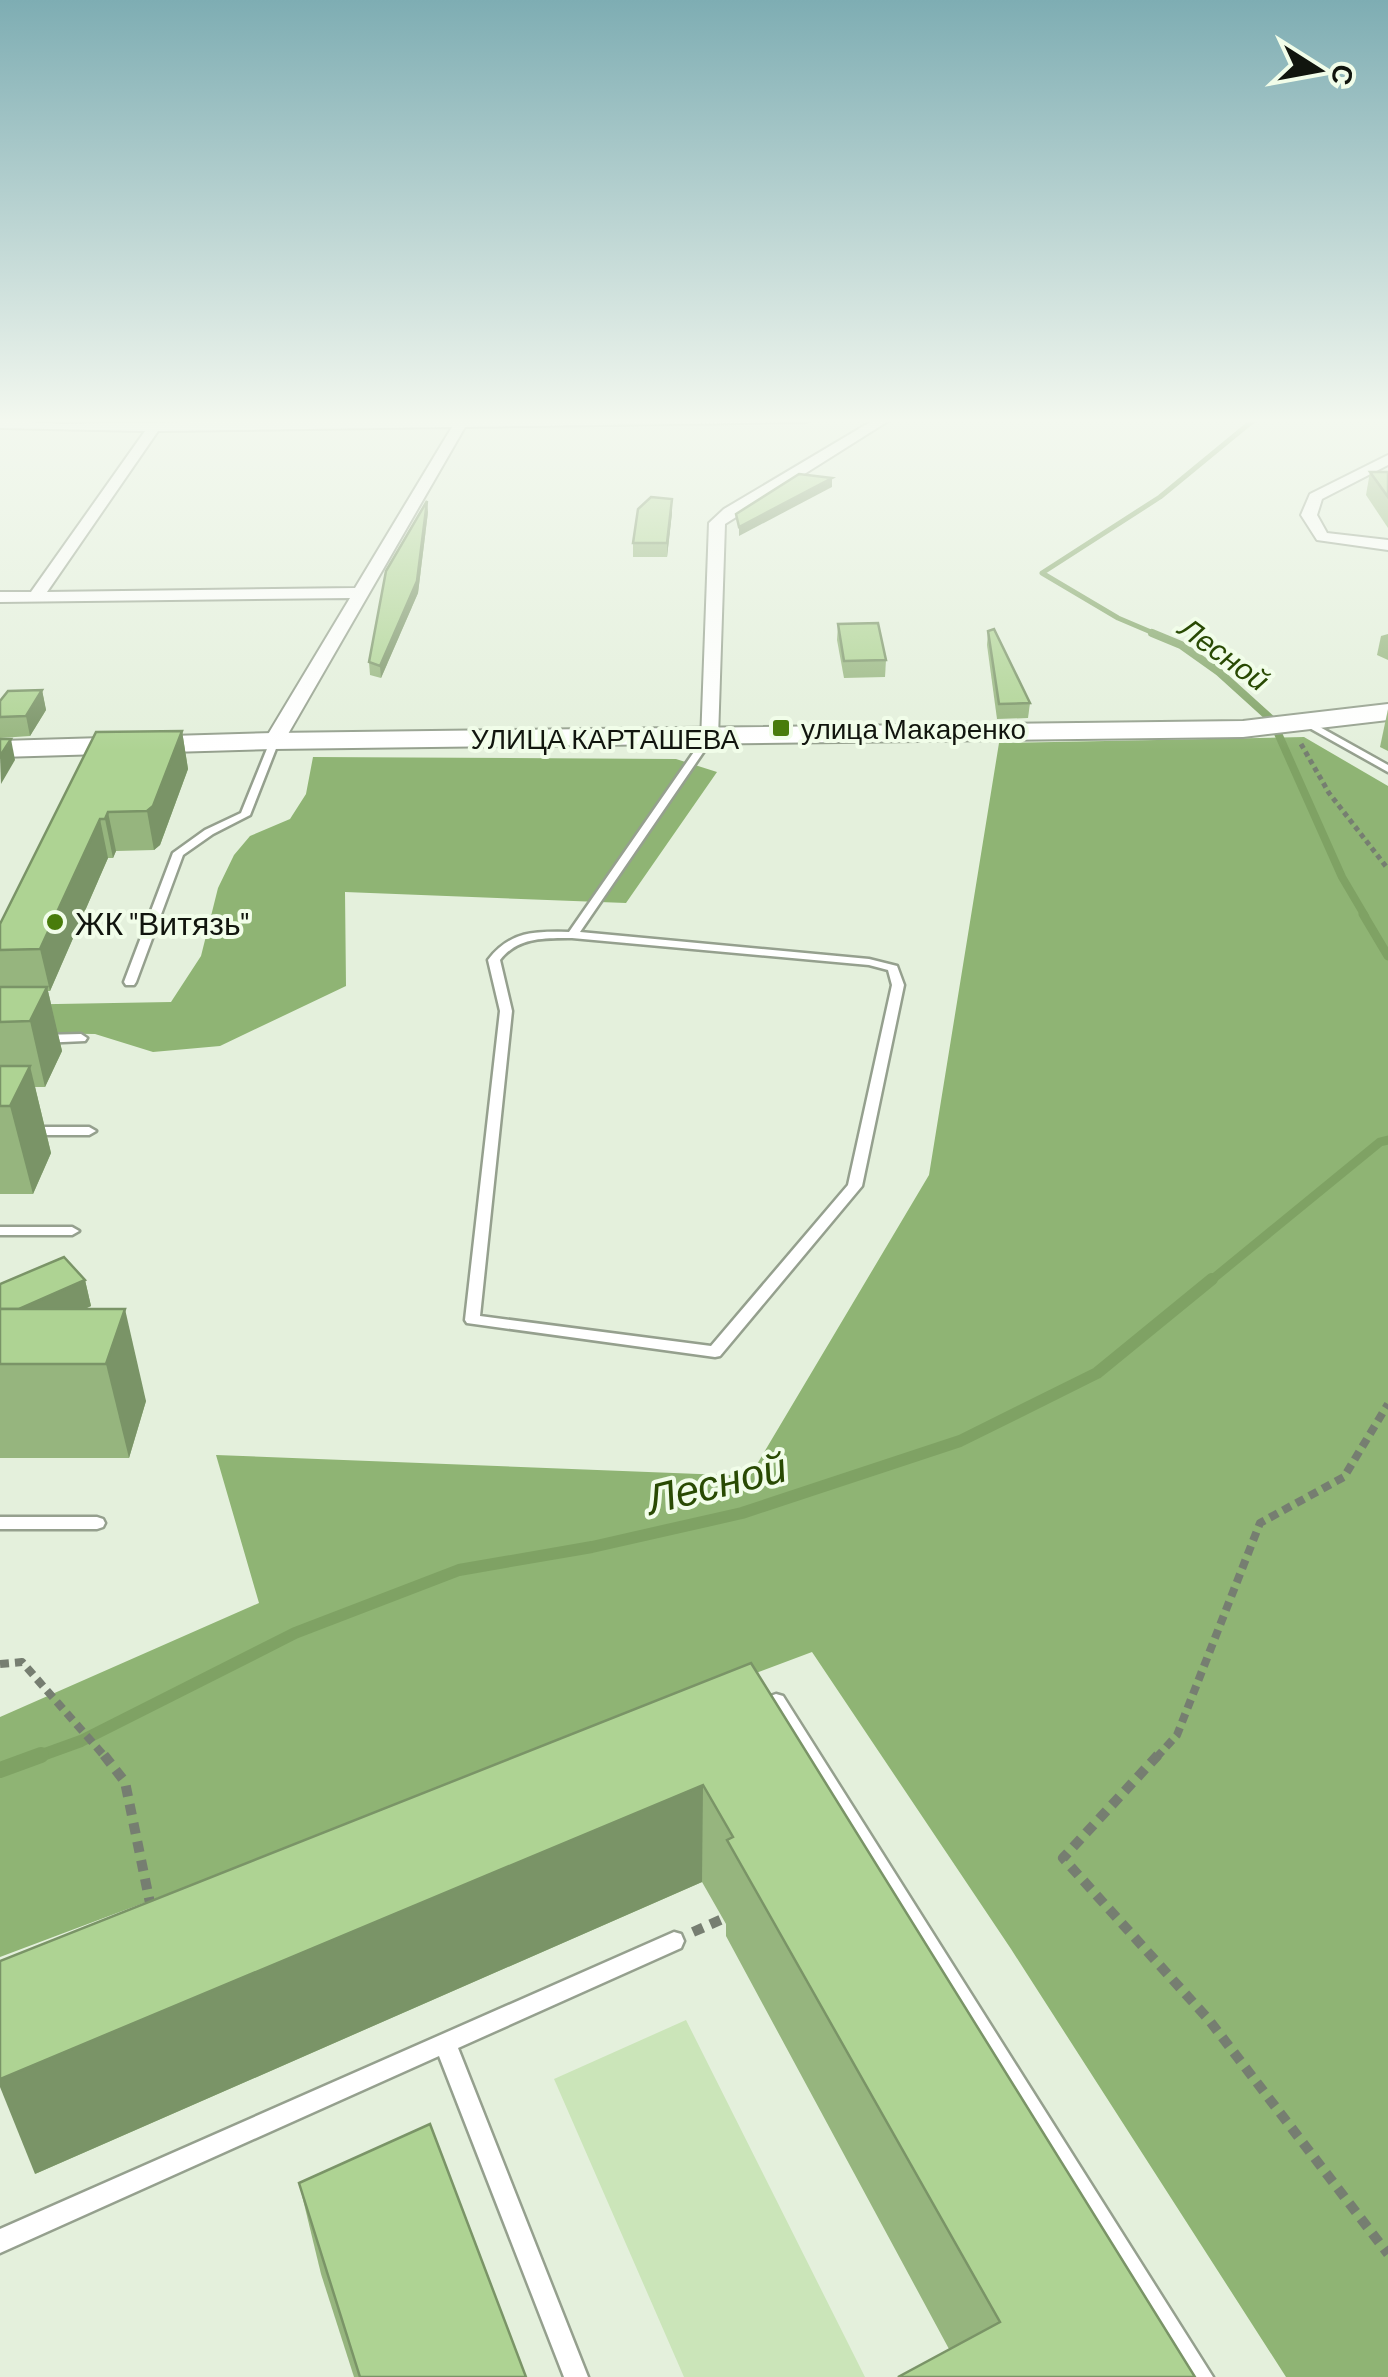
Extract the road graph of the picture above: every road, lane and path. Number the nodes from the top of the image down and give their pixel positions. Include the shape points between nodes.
1 (83, 529) edge
2 (402, 529) edge
3 (717, 529) edge
4 (1318, 529) edge
5 (1388, 545) edge
6 (364, 593) junction
7 (0, 596) edge
8 (36, 596) junction
9 (1388, 712) edge
10 (1297, 725) junction
11 (708, 738) junction
12 (274, 740) junction
13 (0, 749) edge
14 (1388, 769) edge
15 (1388, 869) edge
16 (572, 935) junction
17 (130, 982) dead end
18 (81, 1038) dead end
19 (32, 1039) edge
20 (0, 1131) edge
21 (89, 1131) dead end
22 (0, 1231) edge
23 (72, 1231) dead end
24 (1388, 1404) edge
25 (0, 1523) edge
26 (97, 1523) dead end
27 (0, 1664) edge
28 (740, 1716) edge
29 (746, 1908) edge
30 (155, 1924) edge
31 (674, 1941) joint
32 (445, 2043) junction
33 (0, 2241) edge
34 (1388, 2254) edge
35 (576, 2377) edge
36 (1201, 2377) edge

1 - 8 street
2 - 6 street
3 - 11 street
4 - 5 street via 1322,536
6 - 8 street
6 - 12 street
7 - 8 street
9 - 10 main road, УЛИЦА КАРТАШЕВА
10 - 11 main road, УЛИЦА КАРТАШЕВА
10 - 14 lane
10 - 15 path via 1324,787
11 - 12 main road, УЛИЦА КАРТАШЕВА
11 - 16 lane
12 - 13 main road, УЛИЦА КАРТАШЕВА
12 - 17 lane via 245,815 178,853
16 - 16 lane via 530,936 504,945 494,960 506,1012 472,1320 715,1352 855,1186 898,985 892,968 869,962
18 - 19 lane
20 - 21 lane
22 - 23 lane
24 - 34 path via 1344,1477 1260,1523 1177,1735 1063,1858 1209,2020
25 - 26 lane
27 - 30 path via 22,1662 125,1782
28 - 36 lane via 776,1701
29 - 31 path
31 - 32 lane
32 - 33 lane
32 - 35 lane

